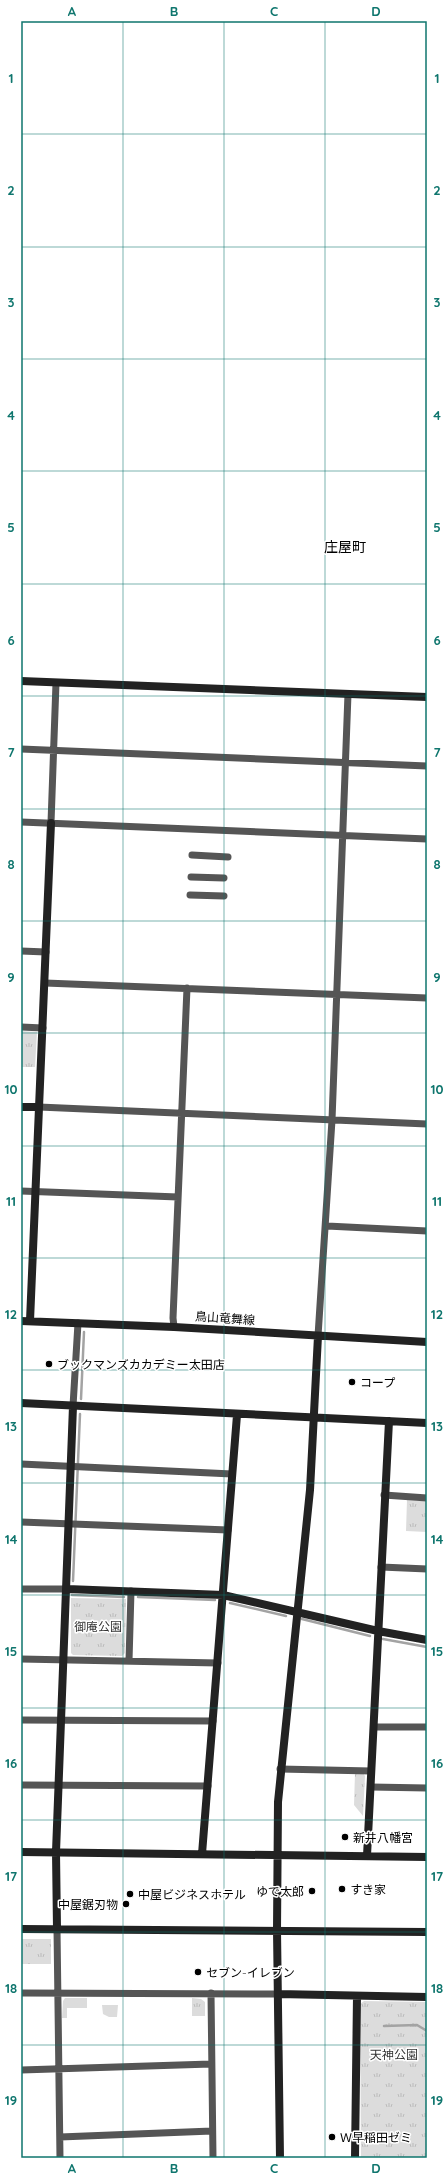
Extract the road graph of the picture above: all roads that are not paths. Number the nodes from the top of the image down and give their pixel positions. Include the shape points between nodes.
1 (21, 681) edge
2 (56, 683) junction
3 (348, 694) junction
4 (427, 697) edge
5 (21, 749) edge
6 (52, 751) junction
7 (346, 762) junction
8 (427, 766) edge
9 (21, 822) edge
10 (51, 823) junction
11 (343, 835) junction
12 (427, 839) edge
13 (192, 855) dead end
14 (228, 857) dead end
15 (191, 877) dead end
16 (224, 878) dead end
17 (190, 895) dead end
18 (224, 896) dead end
19 (21, 951) edge
20 (46, 952) junction
21 (44, 983) junction
22 (187, 988) junction
23 (335, 994) junction
24 (427, 998) edge
25 (21, 1027) edge
26 (43, 1028) junction
27 (21, 1107) edge
28 (39, 1107) junction
29 (181, 1113) junction
30 (332, 1120) junction
31 (427, 1124) edge
32 (21, 1191) edge
33 (36, 1192) junction
34 (178, 1197) junction
35 (327, 1226) junction
36 (427, 1231) edge
37 (21, 1321) edge
38 (30, 1321) junction
39 (78, 1323) junction
40 (174, 1327) junction
41 (318, 1336) junction
42 (427, 1342) edge
43 (21, 1404) edge
44 (74, 1406) junction
45 (237, 1415) junction
46 (314, 1418) junction
47 (389, 1421) junction
48 (427, 1423) edge
49 (21, 1464) edge
50 (71, 1466) junction
51 (232, 1474) junction
52 (384, 1495) junction
53 (427, 1498) edge
54 (21, 1522) edge
55 (70, 1524) junction
56 (228, 1530) junction
57 (381, 1567) junction
58 (427, 1569) edge
59 (21, 1589) edge
60 (68, 1589) junction
61 (131, 1591) junction
62 (223, 1595) junction
63 (297, 1612) junction
64 (378, 1631) junction
65 (427, 1640) edge
66 (21, 1659) edge
67 (64, 1660) junction
68 (129, 1661) junction
69 (218, 1663) junction
70 (21, 1720) edge
71 (62, 1720) junction
72 (213, 1721) junction
73 (374, 1727) junction
74 (427, 1727) edge
75 (280, 1768) junction
76 (371, 1771) junction
77 (21, 1785) edge
78 (59, 1785) junction
79 (208, 1786) junction
80 (371, 1787) junction
81 (427, 1788) edge
82 (21, 1852) edge
83 (56, 1852) junction
84 (202, 1854) junction
85 (278, 1855) junction
86 (367, 1856) junction
87 (427, 1857) edge
88 (21, 1929) edge
89 (57, 1929) junction
90 (277, 1930) junction
91 (427, 1932) edge
92 (21, 1993) edge
93 (57, 1993) junction
94 (211, 1993) junction
95 (278, 1994) junction
96 (356, 1996) junction
97 (427, 1997) edge
98 (211, 2064) junction
99 (58, 2069) junction
100 (21, 2070) edge
101 (212, 2131) junction
102 (60, 2137) junction
103 (60, 2158) edge
104 (213, 2158) edge
105 (280, 2158) edge
106 (355, 2158) edge

1 - 2 street
2 - 3 street
2 - 6 street
3 - 4 street
3 - 7 street
5 - 6 street
6 - 7 street
6 - 10 street
7 - 8 street
7 - 11 street
9 - 10 street
10 - 11 street
10 - 20 street
11 - 12 street
11 - 23 street
13 - 14 street
15 - 16 street
17 - 18 street
19 - 20 street
20 - 21 street
21 - 22 street
21 - 26 street
22 - 23 street
22 - 29 street
23 - 24 street
23 - 30 street
25 - 26 street
26 - 28 street
27 - 28 street
28 - 29 street
28 - 33 street
29 - 30 street
29 - 34 street
30 - 31 street
30 - 35 street
32 - 33 street
33 - 34 street
33 - 38 street
34 - 40 street
35 - 36 street
35 - 41 street
37 - 38 street, 鳥山竜舞線
38 - 39 street, 鳥山竜舞線
39 - 40 street, 鳥山竜舞線
39 - 44 street
40 - 41 street, 鳥山竜舞線
41 - 42 street, 鳥山竜舞線
41 - 46 street
43 - 44 street
44 - 45 street
44 - 50 street
45 - 46 street
45 - 51 street
46 - 47 street
46 - 63 street via 310,1490
47 - 48 street
47 - 52 street
49 - 50 street
50 - 51 street
50 - 55 street
51 - 56 street
52 - 53 street
52 - 57 street
54 - 55 street
55 - 56 street
55 - 60 street
56 - 62 street
57 - 58 street
57 - 64 street
59 - 60 street
60 - 61 street
60 - 67 street
61 - 62 street
61 - 68 street
62 - 63 street
62 - 69 street
63 - 64 street
63 - 75 street
64 - 65 street
64 - 73 street
66 - 67 street
67 - 68 street
67 - 71 street
68 - 69 street
69 - 72 street
70 - 71 street
71 - 72 street
71 - 78 street
72 - 79 street
73 - 74 street
73 - 76 street
75 - 76 street
75 - 85 street
76 - 80 street
77 - 78 street
78 - 79 street
78 - 83 street
79 - 84 street
80 - 81 street
80 - 86 street
82 - 83 street
83 - 84 street
83 - 89 street
84 - 85 street
85 - 86 street
85 - 90 street
86 - 87 street
88 - 89 street
89 - 90 street
89 - 93 street
90 - 91 street
90 - 95 street
92 - 93 street
93 - 94 street
93 - 99 street
94 - 95 street
94 - 98 street
95 - 96 street
95 - 105 street
96 - 97 street
96 - 106 street
98 - 99 street
98 - 101 street
99 - 100 street
99 - 102 street
101 - 102 street
101 - 104 street
102 - 103 street

